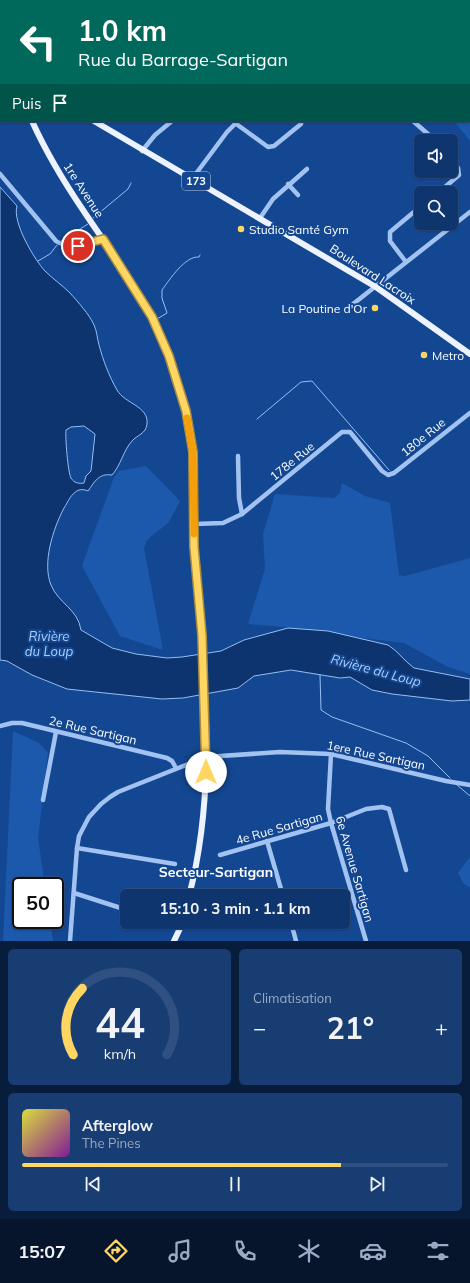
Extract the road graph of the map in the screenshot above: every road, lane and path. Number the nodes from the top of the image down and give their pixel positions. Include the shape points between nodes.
1 (33, 122) edge
2 (96, 122) edge
3 (171, 122) edge
4 (237, 122) edge
5 (414, 122) edge
6 (301, 124) dead end
7 (428, 134) edge
8 (142, 150) junction
9 (307, 169) dead end
10 (0, 174) edge
11 (457, 178) edge
12 (192, 179) junction
13 (288, 184) junction
14 (447, 186) edge
15 (298, 195) dead end
16 (414, 212) edge
17 (470, 212) edge
18 (260, 218) junction
19 (103, 239) junction
20 (406, 262) junction
21 (376, 287) junction
22 (346, 311) dead end
23 (470, 354) edge
24 (470, 413) edge
25 (238, 456) dead end
26 (388, 475) joint
27 (242, 514) junction
28 (194, 524) junction
29 (0, 726) edge
30 (56, 732) junction
31 (331, 754) junction
32 (206, 757) junction
33 (176, 768) junction
34 (470, 785) edge
35 (43, 800) dead end
36 (330, 823) junction
37 (267, 841) junction
38 (77, 848) junction
39 (220, 855) dead end
40 (175, 864) dead end
41 (406, 870) dead end
42 (191, 889) edge
43 (281, 889) edge
44 (74, 893) junction
45 (120, 908) edge
46 (179, 929) edge
47 (292, 929) edge
48 (70, 941) edge
49 (174, 941) edge
50 (296, 941) edge
51 (366, 941) edge

1 - 19 main road, 1re Avenue via 71,192
2 - 8 main road, Boulevard Lacroix / 173
3 - 8 street
4 - 6 street via 268,147 274,146
4 - 12 street
5 - 7 street
8 - 12 main road, Boulevard Lacroix / 173
9 - 13 street
10 - 19 street via 56,242 78,246
11 - 14 street
12 - 18 main road, Boulevard Lacroix / 173
13 - 15 street
13 - 18 street via 273,199
16 - 20 street via 390,232 390,241
17 - 20 street
18 - 21 main road, Boulevard Lacroix / 173
19 - 28 main road, 1re Avenue via 152,317 179,387 193,452
20 - 21 street
21 - 22 street
21 - 23 main road, Boulevard Lacroix / 173
24 - 26 street, 180e Rue via 394,473
25 - 27 street
26 - 27 street, 178e Rue via 352,434 342,432
27 - 28 street, 178e Rue via 223,523
28 - 32 main road, 1re Avenue via 202,635
29 - 30 street, 2e Rue Sartigan via 12,722 22,723
30 - 33 street, 2e Rue Sartigan via 167,758
30 - 35 street
31 - 32 street, 1ere Rue Sartigan via 280,752
31 - 34 street, 1ere Rue Sartigan
31 - 36 street, 6e Avenue Sartigan via 328,809
32 - 33 street, 1ere Rue Sartigan
32 - 42 main road, 1re Avenue via 206,806 200,855
33 - 38 street, 1ere Rue Sartigan via 118,792 101,804 89,817 79,836
36 - 37 street, 4e Rue Sartigan
36 - 41 street, 4e Rue Sartigan via 366,809 389,809
36 - 51 street, 6e Avenue Sartigan
37 - 39 street, 4e Rue Sartigan
37 - 43 street
38 - 40 street
38 - 44 street, 1ere Rue Sartigan
44 - 45 street
44 - 48 street, 1ere Rue Sartigan
46 - 49 main road
47 - 50 street

